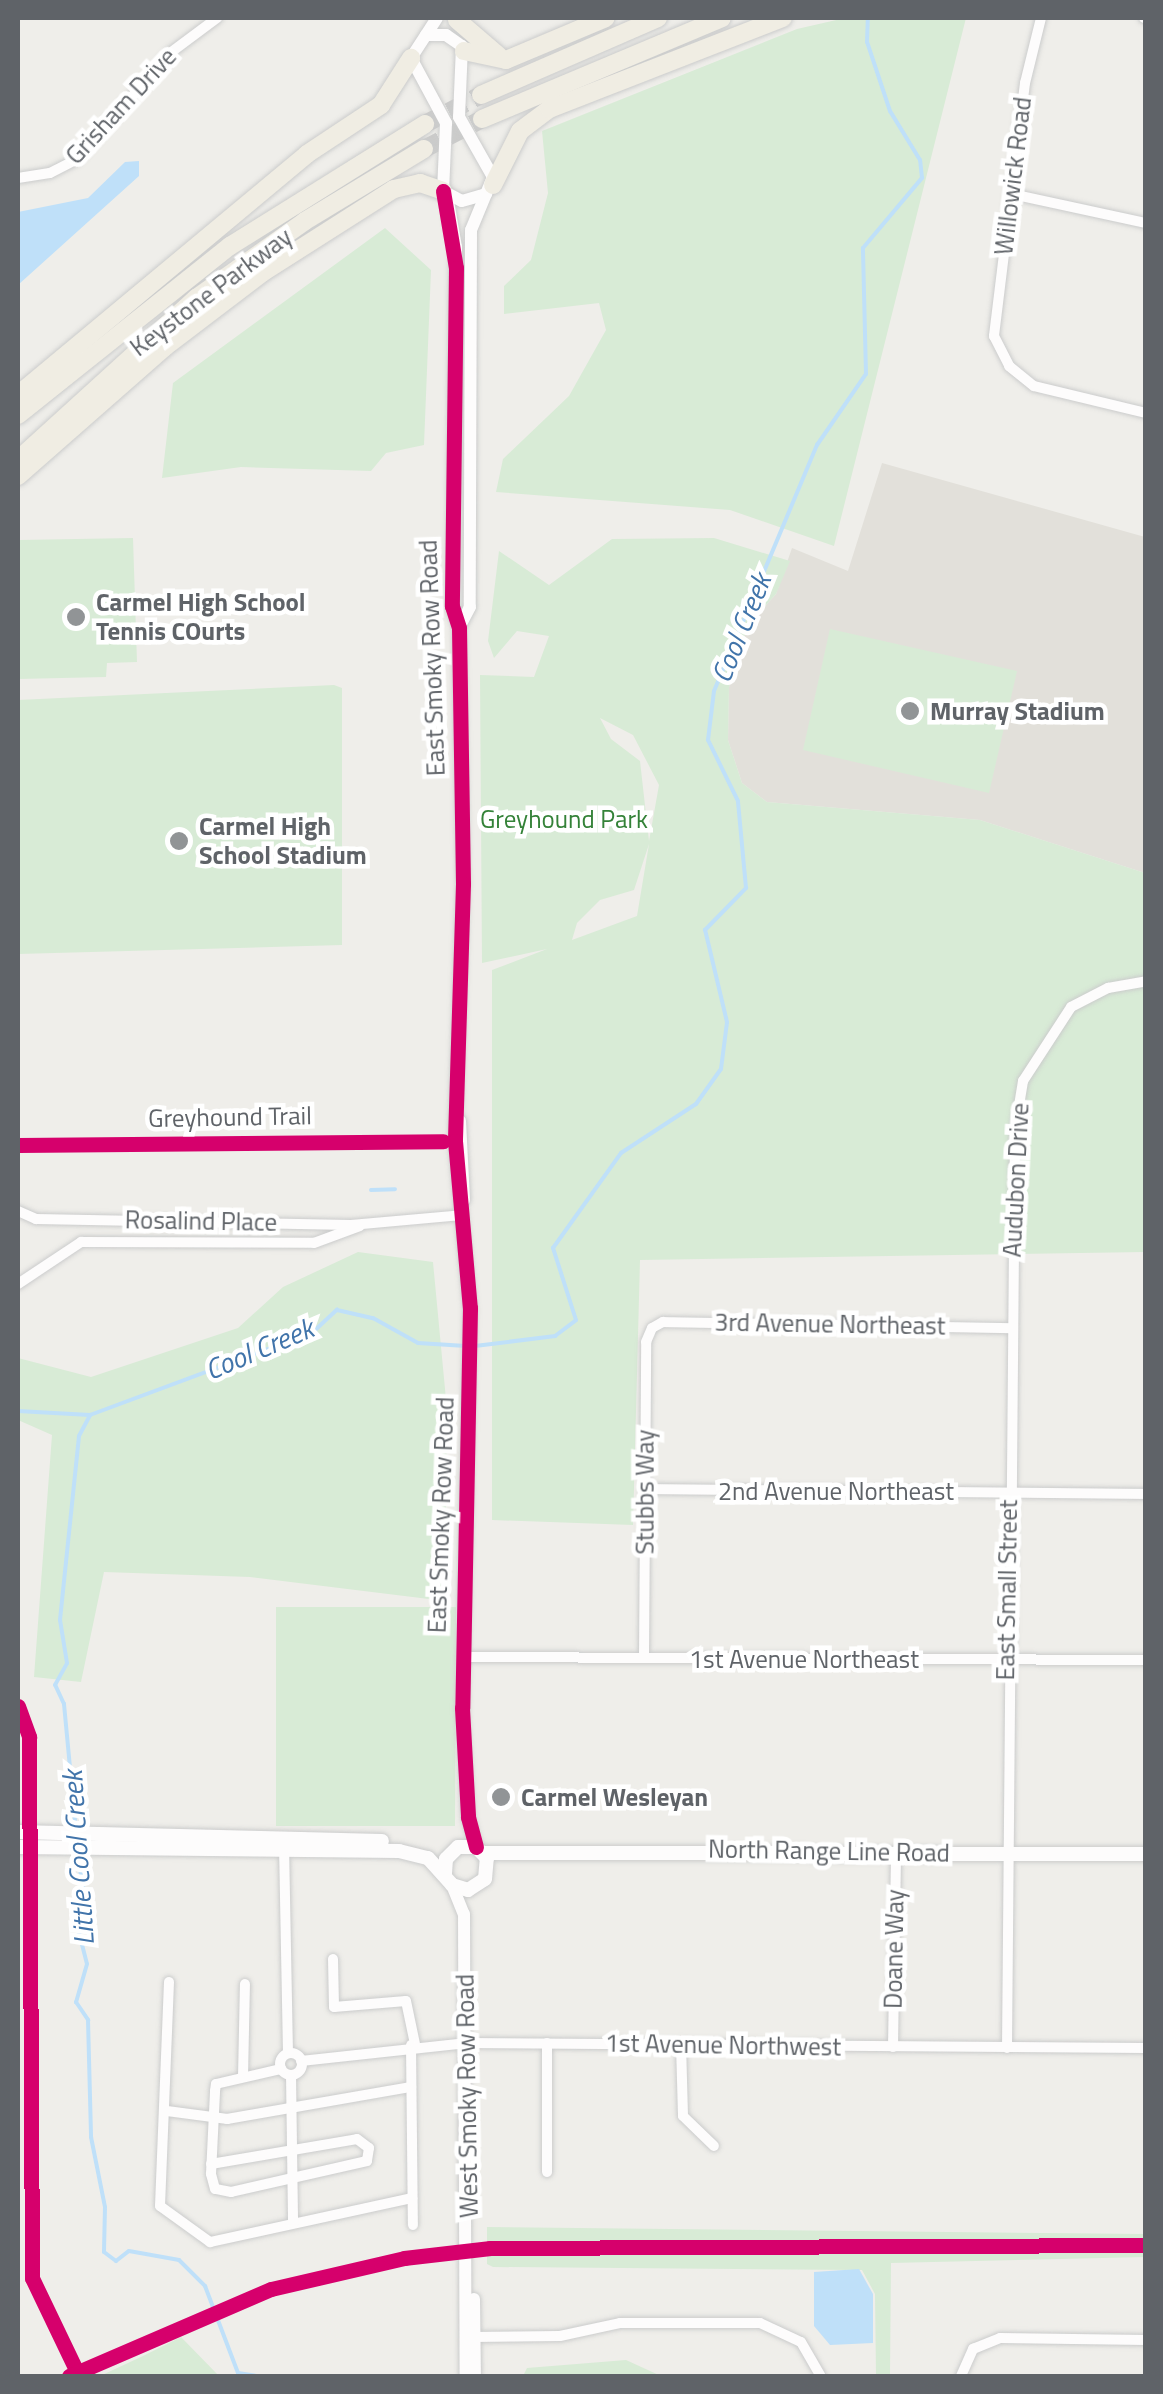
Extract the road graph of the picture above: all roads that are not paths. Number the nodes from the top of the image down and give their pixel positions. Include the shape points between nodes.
1 (217, 18) edge
2 (437, 18) edge
3 (606, 18) edge
4 (658, 18) edge
5 (722, 18) edge
6 (783, 18) edge
7 (1040, 18) edge
8 (457, 19) edge
9 (426, 35) junction
10 (462, 47) junction
11 (411, 58) junction
12 (509, 60) junction
13 (480, 95) tunnel mouth
14 (482, 119) tunnel mouth
15 (425, 124) tunnel mouth
16 (424, 149) tunnel mouth
17 (18, 178) edge
18 (489, 190) junction
19 (445, 194) junction
20 (1016, 194) junction
21 (1146, 223) edge
22 (18, 395) edge
23 (1146, 413) edge
24 (18, 415) edge
25 (18, 460) edge
26 (18, 476) edge
27 (460, 628) junction
28 (1146, 981) edge
29 (18, 1211) edge
30 (462, 1215) junction
31 (365, 1223) junction
32 (18, 1284) edge
33 (652, 1328) joint
34 (1009, 1328) junction
35 (646, 1489) junction
36 (1008, 1492) junction
37 (1146, 1494) edge
38 (462, 1657) junction
39 (644, 1658) junction
40 (1006, 1659) junction
41 (1146, 1660) edge
42 (468, 1817) junction
43 (18, 1832) edge
44 (49, 1839) junction
45 (284, 1846) junction
46 (18, 1847) edge
47 (455, 1849) junction
48 (480, 1850) junction
49 (896, 1851) junction
50 (1006, 1853) junction
51 (1146, 1854) edge
52 (512, 1856) junction
53 (449, 1880) junction
54 (483, 1880) junction
55 (464, 1914) junction
56 (333, 1959) dead end
57 (169, 1982) dead end
58 (244, 1984) dead end
59 (467, 2042) junction
60 (547, 2043) junction
61 (681, 2044) junction
62 (413, 2045) junction
63 (893, 2047) junction
64 (1007, 2048) junction
65 (1146, 2048) edge
66 (288, 2054) junction
67 (302, 2062) junction
68 (286, 2072) junction
69 (243, 2077) junction
70 (411, 2087) junction
71 (291, 2108) junction
72 (167, 2111) junction
73 (214, 2118) junction
74 (714, 2146) dead end
75 (292, 2152) junction
76 (211, 2164) junction
77 (548, 2172) dead end
78 (292, 2180) junction
79 (412, 2198) junction
80 (293, 2223) junction
81 (412, 2225) dead end
82 (471, 2338) junction
83 (1146, 2340) edge
84 (466, 2376) edge
85 (476, 2376) edge
86 (821, 2376) edge
87 (961, 2376) edge

1 - 17 street, Grisham Drive via 170,53 76,158 50,173
2 - 9 street
3 - 12 highway
4 - 13 highway
5 - 14 highway
6 - 18 highway via 548,109 520,131
7 - 20 street, Willowick Road
8 - 10 street
8 - 12 highway via 486,51
9 - 10 street
9 - 11 street
10 - 12 highway via 484,60
10 - 18 street via 457,110 464,133 488,162
11 - 19 street, East Smoky Row Road via 446,124
11 - 22 highway via 381,104 307,154
15 - 24 highway, Keystone Parkway via 246,235
16 - 25 highway, Keystone Parkway via 211,286 134,348
18 - 19 street via 467,201
18 - 27 street, East Smoky Row Road via 471,230 470,607
19 - 26 highway via 420,183 394,189 291,254 165,346
19 - 27 street, East Smoky Row Road via 456,248 452,606
20 - 21 street
20 - 23 street, Willowick Road via 994,309 1000,353 1020,378
27 - 30 street, East Smoky Row Road via 455,1159
28 - 34 street, Audubon Drive via 1108,988 1071,1008 1023,1081 1015,1130
29 - 31 street, Rosalind Place via 36,1219
30 - 31 street, Rosalind Place
30 - 38 street, East Smoky Row Road via 470,1308
31 - 32 street, Rosalind Place via 314,1242 81,1242
33 - 34 street, 3rd Avenue Northeast via 663,1322
33 - 35 street, Stubbs Way via 646,1342
34 - 36 street, East Small Street
35 - 36 street, 2nd Avenue Northeast
35 - 39 street, Stubbs Way
36 - 37 street, 2nd Avenue Northeast
36 - 40 street, East Small Street
38 - 39 street, 1st Avenue Northeast
38 - 42 street, East Smoky Row Road
39 - 40 street, 1st Avenue Northeast
40 - 41 street, 1st Avenue Northeast
40 - 50 street, East Small Street
42 - 47 street, East Smoky Row Road
42 - 48 street, East Smoky Row Road
43 - 44 main road
44 - 45 main road
44 - 46 main road
45 - 47 main road via 399,1842
45 - 53 main road via 409,1852 428,1858
45 - 66 street
47 - 48 main road, North Range Line Road
47 - 53 main road
48 - 52 main road, North Range Line Road
48 - 54 main road
49 - 50 main road, North Range Line Road
49 - 52 main road, North Range Line Road via 560,1848
49 - 63 street, Doane Way
50 - 51 main road, North Range Line Road
50 - 64 street, East Small Street
52 - 54 main road, North Range Line Road
53 - 54 main road
53 - 55 street, West Smoky Row Road
54 - 55 street, West Smoky Row Road
55 - 59 street, West Smoky Row Road
56 - 62 street via 334,2007 406,2001
57 - 72 street
58 - 69 street
59 - 60 street, 1st Avenue Northwest
59 - 62 street, 1st Avenue Northwest
59 - 82 street, West Smoky Row Road
60 - 61 street, 1st Avenue Northwest
60 - 77 street
61 - 63 street, 1st Avenue Northwest
61 - 74 street via 683,2116
62 - 67 street, 1st Avenue Northwest
62 - 70 street
63 - 64 street, 1st Avenue Northwest
64 - 65 street, 1st Avenue Northwest
66 - 67 street
66 - 68 street
67 - 68 street
68 - 69 street
68 - 71 street
69 - 73 street via 216,2084
70 - 71 street
70 - 79 street
71 - 73 street
71 - 75 street
72 - 73 street
72 - 80 street via 160,2206 210,2242
73 - 76 street
75 - 76 street
75 - 78 street
75 - 78 street via 357,2139 370,2152 360,2166
76 - 78 street via 216,2190
78 - 80 street
79 - 80 street
79 - 81 street
82 - 84 street, West Smoky Row Road
82 - 85 street, West Smoky Row Road
82 - 86 street via 548,2338 620,2322 752,2322 801,2342
83 - 87 street via 1000,2338 973,2349

